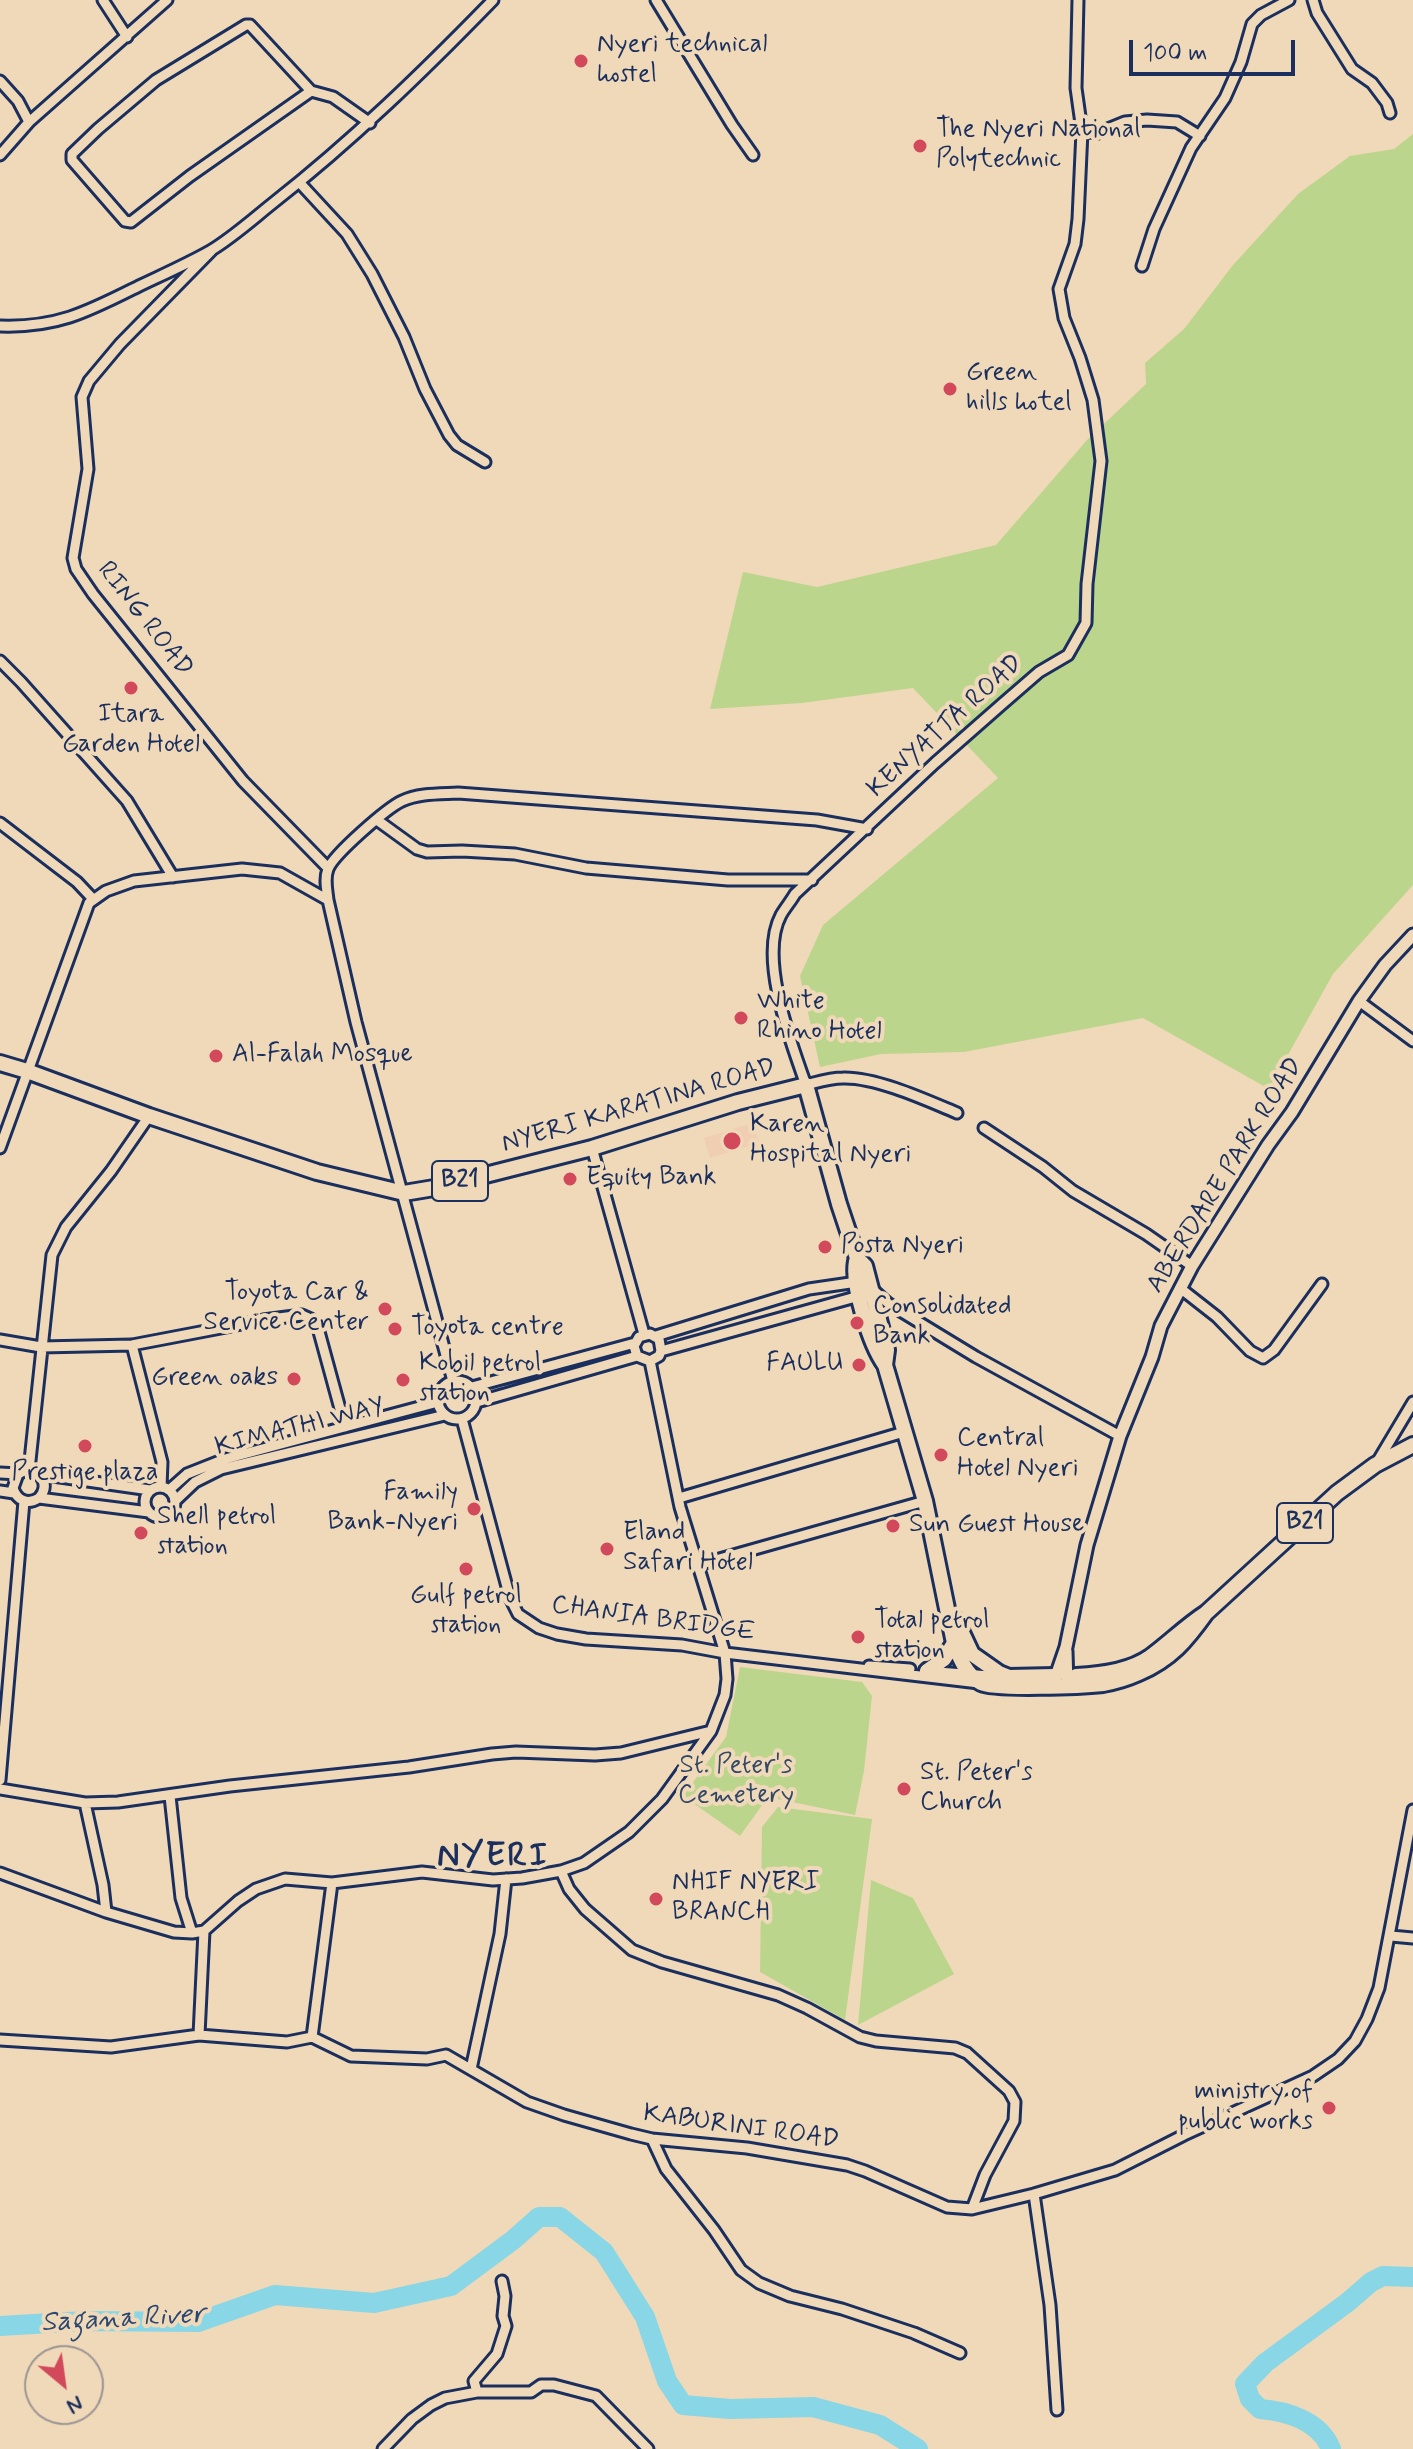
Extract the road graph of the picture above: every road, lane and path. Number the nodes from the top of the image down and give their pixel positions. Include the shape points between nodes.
1 (103, 0) edge
2 (167, 0) edge
3 (493, 0) edge
4 (656, 0) edge
5 (1078, 0) edge
6 (1289, 0) edge
7 (1313, 0) edge
8 (127, 37) junction
9 (0, 81) edge
10 (311, 91) junction
11 (1390, 113) dead end
12 (29, 122) junction
13 (370, 123) junction
14 (1082, 131) junction
15 (1200, 136) junction
16 (0, 155) edge
17 (753, 155) dead end
18 (299, 182) junction
19 (212, 250) junction
20 (1142, 266) dead end
21 (0, 326) edge
22 (485, 462) dead end
23 (0, 661) edge
24 (377, 820) junction
25 (0, 823) edge
26 (867, 829) junction
27 (328, 868) junction
28 (173, 877) junction
29 (812, 880) junction
30 (93, 899) junction
31 (328, 900) junction
32 (1413, 935) edge
33 (1359, 1001) junction
34 (1413, 1041) edge
35 (0, 1063) edge
36 (27, 1071) junction
37 (806, 1085) junction
38 (957, 1113) dead end
39 (149, 1116) junction
40 (984, 1128) dead end
41 (0, 1148) edge
42 (592, 1148) junction
43 (404, 1193) junction
44 (1192, 1266) junction
45 (1322, 1284) dead end
46 (1180, 1288) junction
47 (865, 1291) junction
48 (644, 1334) junction
49 (656, 1336) junction
50 (0, 1340) edge
51 (635, 1343) junction
52 (132, 1345) junction
53 (41, 1347) junction
54 (661, 1351) junction
55 (637, 1356) junction
56 (650, 1361) junction
57 (453, 1381) junction
58 (472, 1387) junction
59 (438, 1402) junction
60 (477, 1402) junction
61 (1413, 1402) edge
62 (445, 1415) junction
63 (462, 1419) junction
64 (345, 1427) junction
65 (904, 1432) junction
66 (1120, 1436) junction
67 (1413, 1445) edge
68 (1375, 1465) junction
69 (34, 1472) junction
70 (0, 1473) edge
71 (18, 1474) junction
72 (165, 1489) junction
73 (150, 1490) junction
74 (0, 1491) edge
75 (14, 1493) junction
76 (39, 1498) junction
77 (679, 1498) junction
78 (24, 1501) junction
79 (175, 1501) junction
80 (925, 1501) junction
81 (149, 1512) junction
82 (698, 1565) junction
83 (946, 1598) junction
84 (0, 1628) edge
85 (14, 1629) junction
86 (954, 1643) junction
87 (725, 1653) junction
88 (846, 1666) junction
89 (927, 1671) junction
90 (1009, 1677) junction
91 (978, 1680) junction
92 (1061, 1681) junction
93 (711, 1731) junction
94 (0, 1780) edge
95 (0, 1789) edge
96 (170, 1796) junction
97 (85, 1803) junction
98 (1413, 1810) edge
99 (561, 1871) junction
100 (0, 1873) edge
101 (506, 1879) junction
102 (332, 1883) junction
103 (106, 1912) junction
104 (204, 1931) junction
105 (192, 1933) junction
106 (1391, 1936) junction
107 (1413, 1938) edge
108 (199, 2035) junction
109 (312, 2037) junction
110 (0, 2040) edge
111 (471, 2069) junction
112 (652, 2139) junction
113 (1034, 2194) junction
114 (972, 2209) junction
115 (502, 2281) dead end
116 (960, 2353) dead end
117 (477, 2392) junction
118 (1057, 2410) dead end
119 (383, 2449) edge
120 (648, 2449) edge

1 - 8 street
2 - 8 street
3 - 13 street, RING ROAD
4 - 17 street
5 - 14 street, KENYATTA ROAD via 1076,88
6 - 15 street via 1252,24 1225,98
7 - 11 street via 1352,69 1372,83
8 - 12 street
9 - 12 street
10 - 10 street via 131,222 72,160 98,129 156,80 242,26 250,25
10 - 13 street via 333,97
12 - 16 street
13 - 18 street, RING ROAD
14 - 15 street via 1098,133 1147,120 1177,122
14 - 26 street, KENYATTA ROAD via 1075,244 1059,289 1093,400 1101,461 1086,623 1068,655 1039,672
15 - 20 street via 1154,229
18 - 19 street, RING ROAD
18 - 22 street via 347,234 372,274 449,435
19 - 21 street, RING ROAD via 89,311 61,321
19 - 27 street, RING ROAD via 89,381 82,397 88,469 73,558 93,594 243,781
23 - 28 street via 127,801
24 - 26 street via 400,801 458,793 817,820
24 - 27 street
24 - 29 street via 427,852 515,854 586,868 728,880
25 - 30 street
26 - 29 street, KENYATTA ROAD
27 - 31 street
28 - 30 street via 134,881
28 - 31 street via 242,869 280,873
29 - 37 street, KENYATTA ROAD via 780,916 774,945 775,979
30 - 36 street
31 - 43 street
32 - 33 street, ABERDARE PARK ROAD
33 - 34 street
33 - 44 street, ABERDARE PARK ROAD
35 - 36 highway, NYERI KARATINA ROAD / B21
36 - 39 highway, NYERI KARATINA ROAD / B21
36 - 41 street
37 - 38 street via 837,1078 864,1080
37 - 42 highway, NYERI KARATINA ROAD / B21
37 - 47 highway, NYERI KARATINA ROAD via 839,1204 857,1258 865,1266
39 - 43 highway, NYERI KARATINA ROAD / B21 via 317,1172
39 - 53 street via 58,1238
40 - 44 street
42 - 43 highway, NYERI KARATINA ROAD / B21
42 - 48 street
43 - 57 street
44 - 46 street, ABERDARE PARK ROAD
45 - 46 street via 1263,1358
46 - 66 street, ABERDARE PARK ROAD
47 - 49 street via 809,1289
47 - 54 street
47 - 65 highway, NYERI KARATINA ROAD via 887,1350 885,1365
47 - 66 street
48 - 49 street
48 - 51 street
49 - 54 street
50 - 53 street
51 - 55 street
51 - 58 street
52 - 53 street
52 - 64 street via 302,1315 318,1328
52 - 72 street
53 - 69 street
54 - 56 street
55 - 56 street
55 - 60 street
56 - 77 street
57 - 58 street
57 - 59 street via 443,1386
58 - 60 street
59 - 62 street
59 - 64 street, KIMATHI WAY
60 - 63 street
61 - 68 street
62 - 63 street
62 - 79 street, KIMATHI WAY via 221,1469 195,1482
63 - 87 street, CHANIA BRIDGE via 518,1614 557,1634
64 - 72 street, KIMATHI WAY via 210,1464
65 - 77 street
65 - 80 highway, NYERI KARATINA ROAD
66 - 92 street, ABERDARE PARK ROAD via 1087,1545
67 - 68 highway, B21
68 - 92 highway, B21 via 1150,1657 1136,1665
69 - 71 street
69 - 73 street
69 - 76 street via 45,1483
70 - 71 street
71 - 75 street
72 - 73 street
72 - 79 street
73 - 81 street via 145,1506
74 - 75 street
75 - 78 street
76 - 78 street
76 - 81 street
77 - 82 street
78 - 85 street
79 - 81 street via 165,1516
80 - 82 street
80 - 83 highway, NYERI KARATINA ROAD
82 - 87 street
83 - 86 highway
83 - 90 highway via 972,1654
84 - 85 street
85 - 94 street
86 - 89 highway
86 - 91 highway
87 - 88 street, CHANIA BRIDGE
87 - 93 street via 725,1695
88 - 89 street, CHANIA BRIDGE
88 - 91 street, CHANIA BRIDGE
89 - 91 street, CHANIA BRIDGE
90 - 91 street, CHANIA BRIDGE
90 - 92 highway, B21
91 - 92 highway, B21
93 - 96 street via 621,1753 504,1753
93 - 99 street via 662,1799 629,1832 584,1863
95 - 97 street
96 - 97 street
96 - 105 street via 181,1898
97 - 103 street
98 - 106 street, KABURINI ROAD
99 - 101 street
99 - 114 street via 585,1909 632,1950 778,1995 860,2037 955,2048 978,2061 1009,2091 1016,2111
100 - 103 street
101 - 102 street via 422,1872
101 - 111 street via 500,1934
102 - 104 street via 285,1879 256,1889
102 - 109 street
103 - 105 street
104 - 105 street
104 - 108 street
106 - 107 street
106 - 113 street, KABURINI ROAD via 1367,2019 1338,2059 1313,2076 1115,2170
108 - 109 street via 287,2042
108 - 110 street via 111,2047
109 - 111 street, KABURINI ROAD via 351,2056 446,2055
111 - 112 street, KABURINI ROAD via 527,2102
112 - 114 street, KABURINI ROAD via 847,2165 947,2207
112 - 116 street via 666,2169 741,2270 759,2283
113 - 114 street, KABURINI ROAD
113 - 118 street via 1050,2305
115 - 117 street via 506,2326 497,2354 476,2378
117 - 119 street via 431,2405
117 - 120 street via 531,2392 554,2385 596,2396

